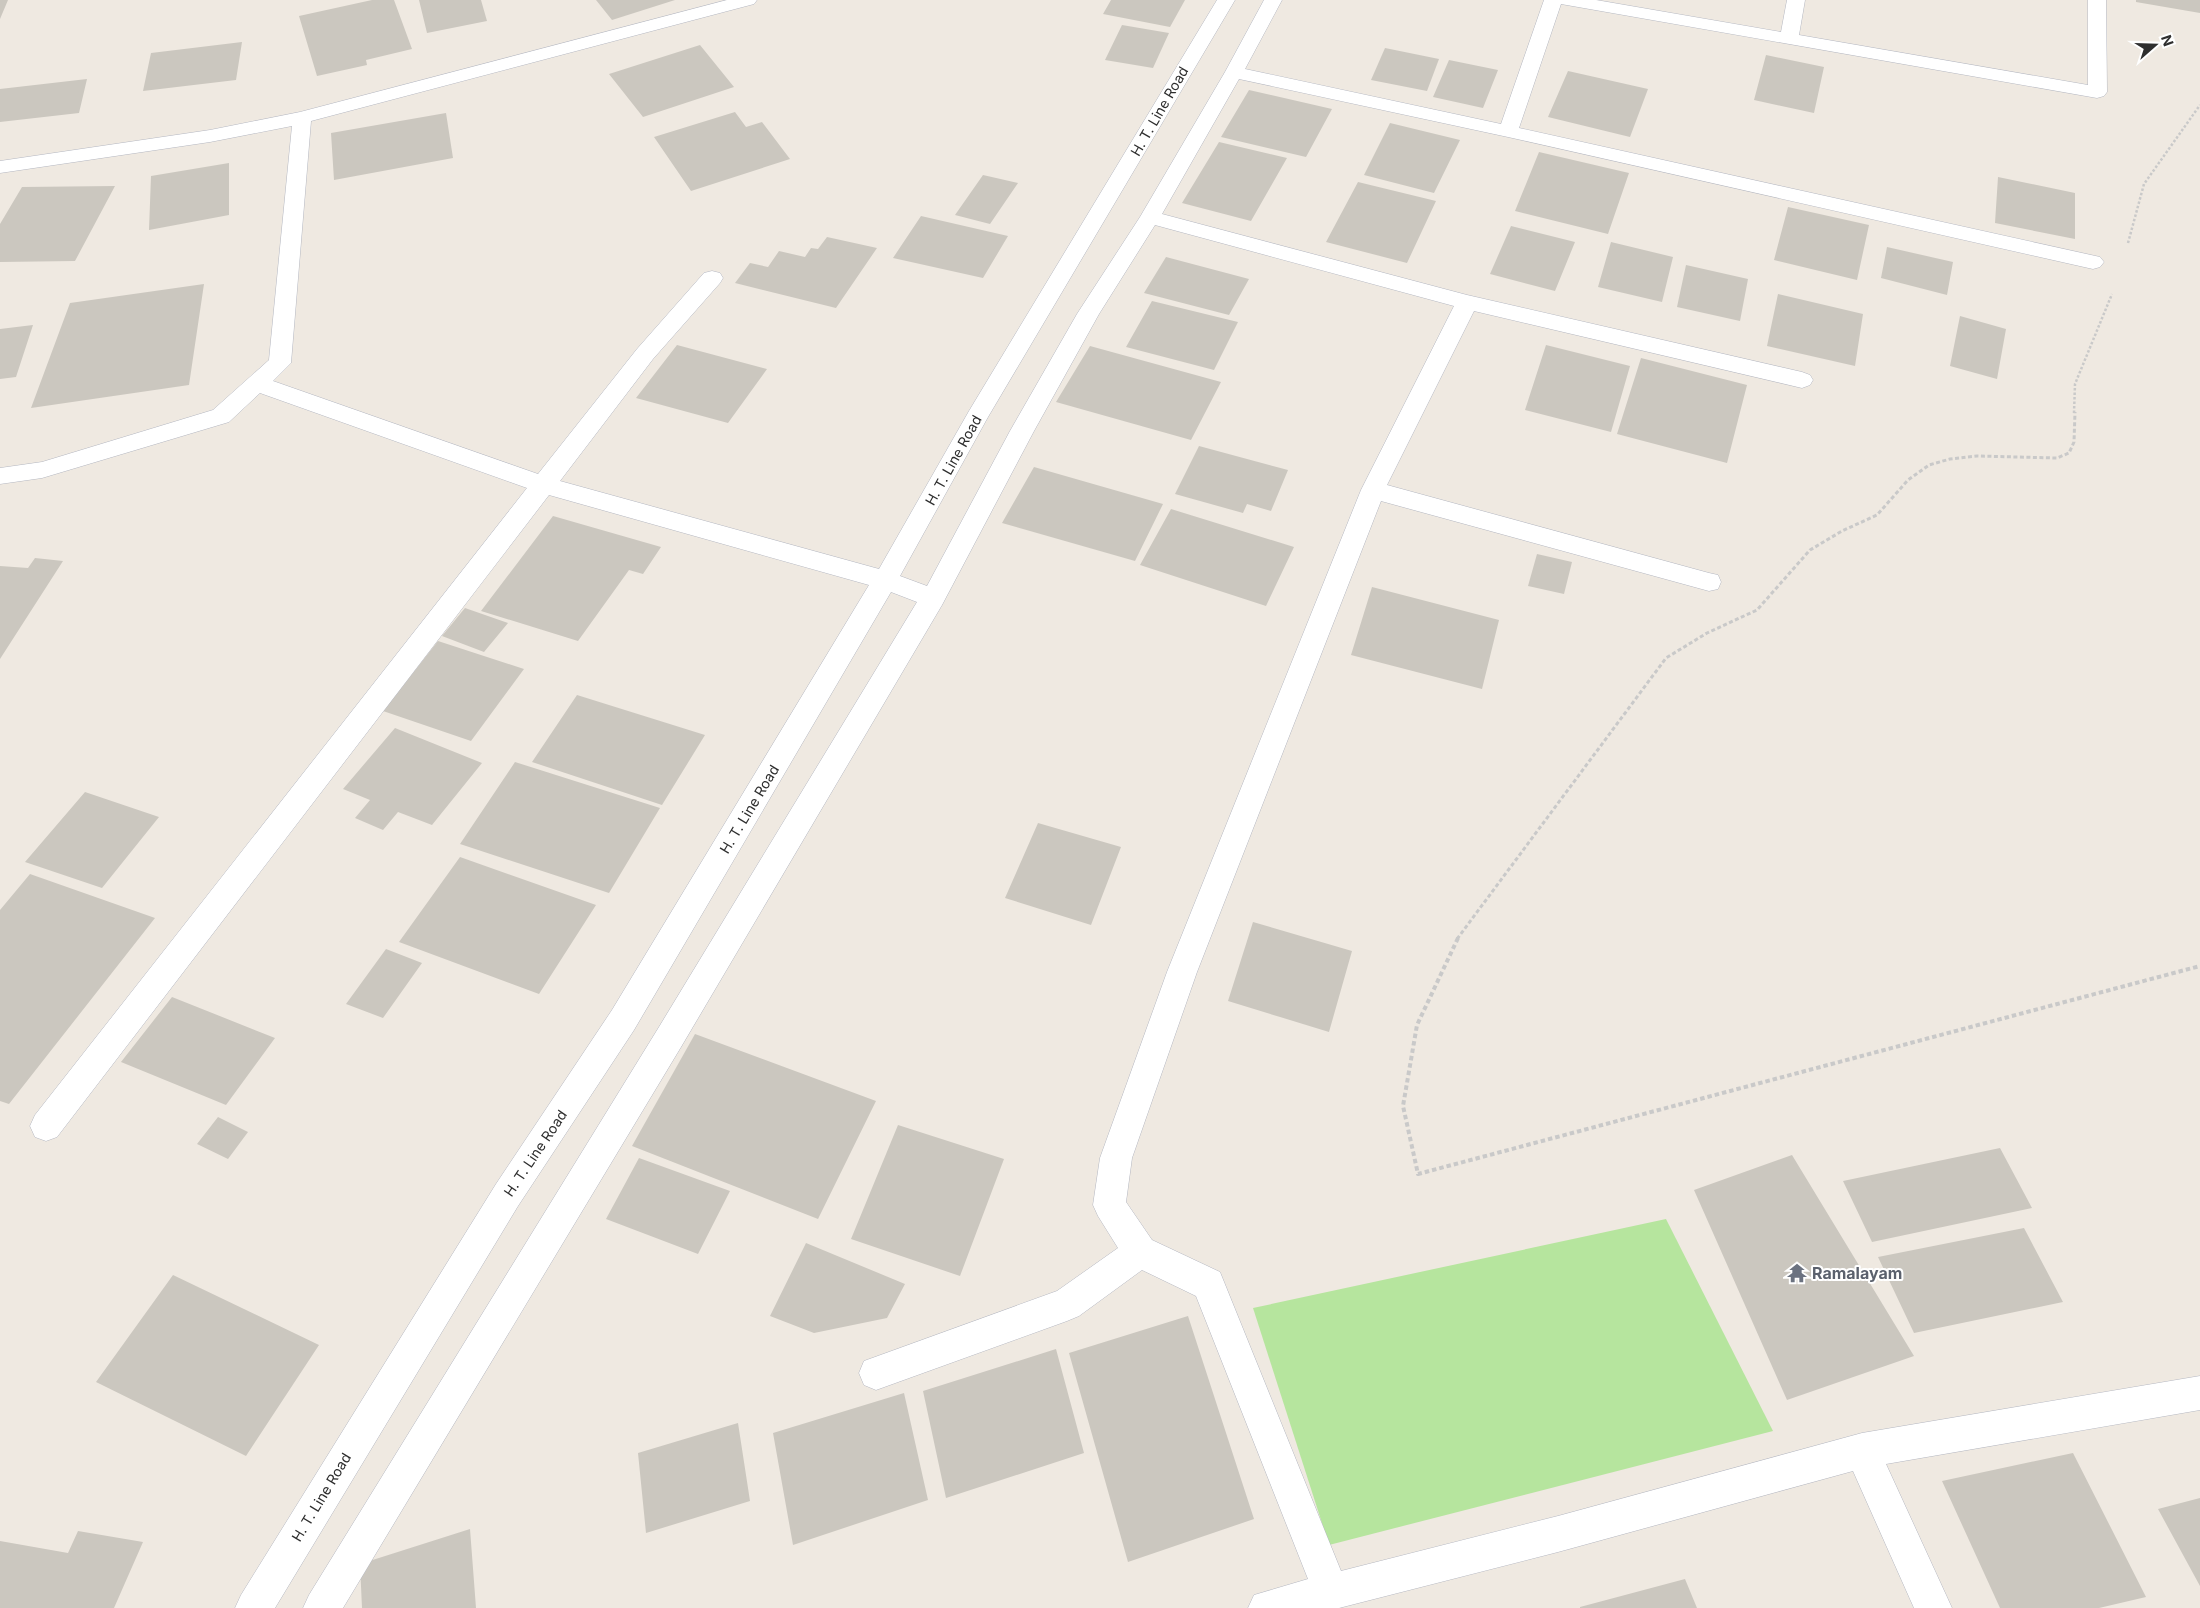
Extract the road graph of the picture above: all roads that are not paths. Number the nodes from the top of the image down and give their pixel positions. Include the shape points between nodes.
1 (748, 0) edge
2 (1226, 0) edge
3 (1273, 0) edge
4 (1553, 0) edge
5 (1565, 0) edge
6 (1796, 0) edge
7 (2097, 0) edge
8 (1789, 37) junction
9 (1234, 72) junction
10 (302, 118) junction
11 (1508, 131) junction
12 (0, 167) edge
13 (1150, 217) junction
14 (2093, 262) dead end
15 (712, 278) dead end
16 (1467, 302) junction
17 (1802, 380) dead end
18 (257, 384) junction
19 (0, 476) edge
20 (543, 485) junction
21 (1372, 490) junction
22 (886, 580) junction
23 (1709, 582) dead end
24 (933, 598) junction
25 (46, 1126) dead end
26 (1140, 1252) junction
27 (876, 1373) dead end
28 (2200, 1392) edge
29 (1862, 1451) junction
30 (1332, 1592) junction
31 (254, 1608) edge
32 (322, 1608) edge
33 (1267, 1608) edge
34 (1933, 1608) edge

1 - 10 street
2 - 22 street, H. T. Line Road via 977,417
3 - 9 street
4 - 11 street
5 - 8 street
6 - 8 street
7 - 8 street via 2097,92
9 - 11 street
9 - 13 street
10 - 12 street via 210,136
10 - 18 street via 280,363
11 - 14 street
13 - 16 street
13 - 24 street via 1088,314
15 - 20 street via 645,354
16 - 17 street
16 - 21 street
18 - 19 street via 221,416 42,470
18 - 20 street
20 - 22 street
20 - 25 street
21 - 23 street
21 - 26 street via 1182,972 1116,1158 1109,1205
22 - 24 street
22 - 31 street, H. T. Line Road via 623,1020 507,1195
24 - 32 street
26 - 27 street via 1067,1304
26 - 30 street via 1208,1284
28 - 29 street
29 - 30 street via 1568,1532
29 - 34 street
30 - 33 street

